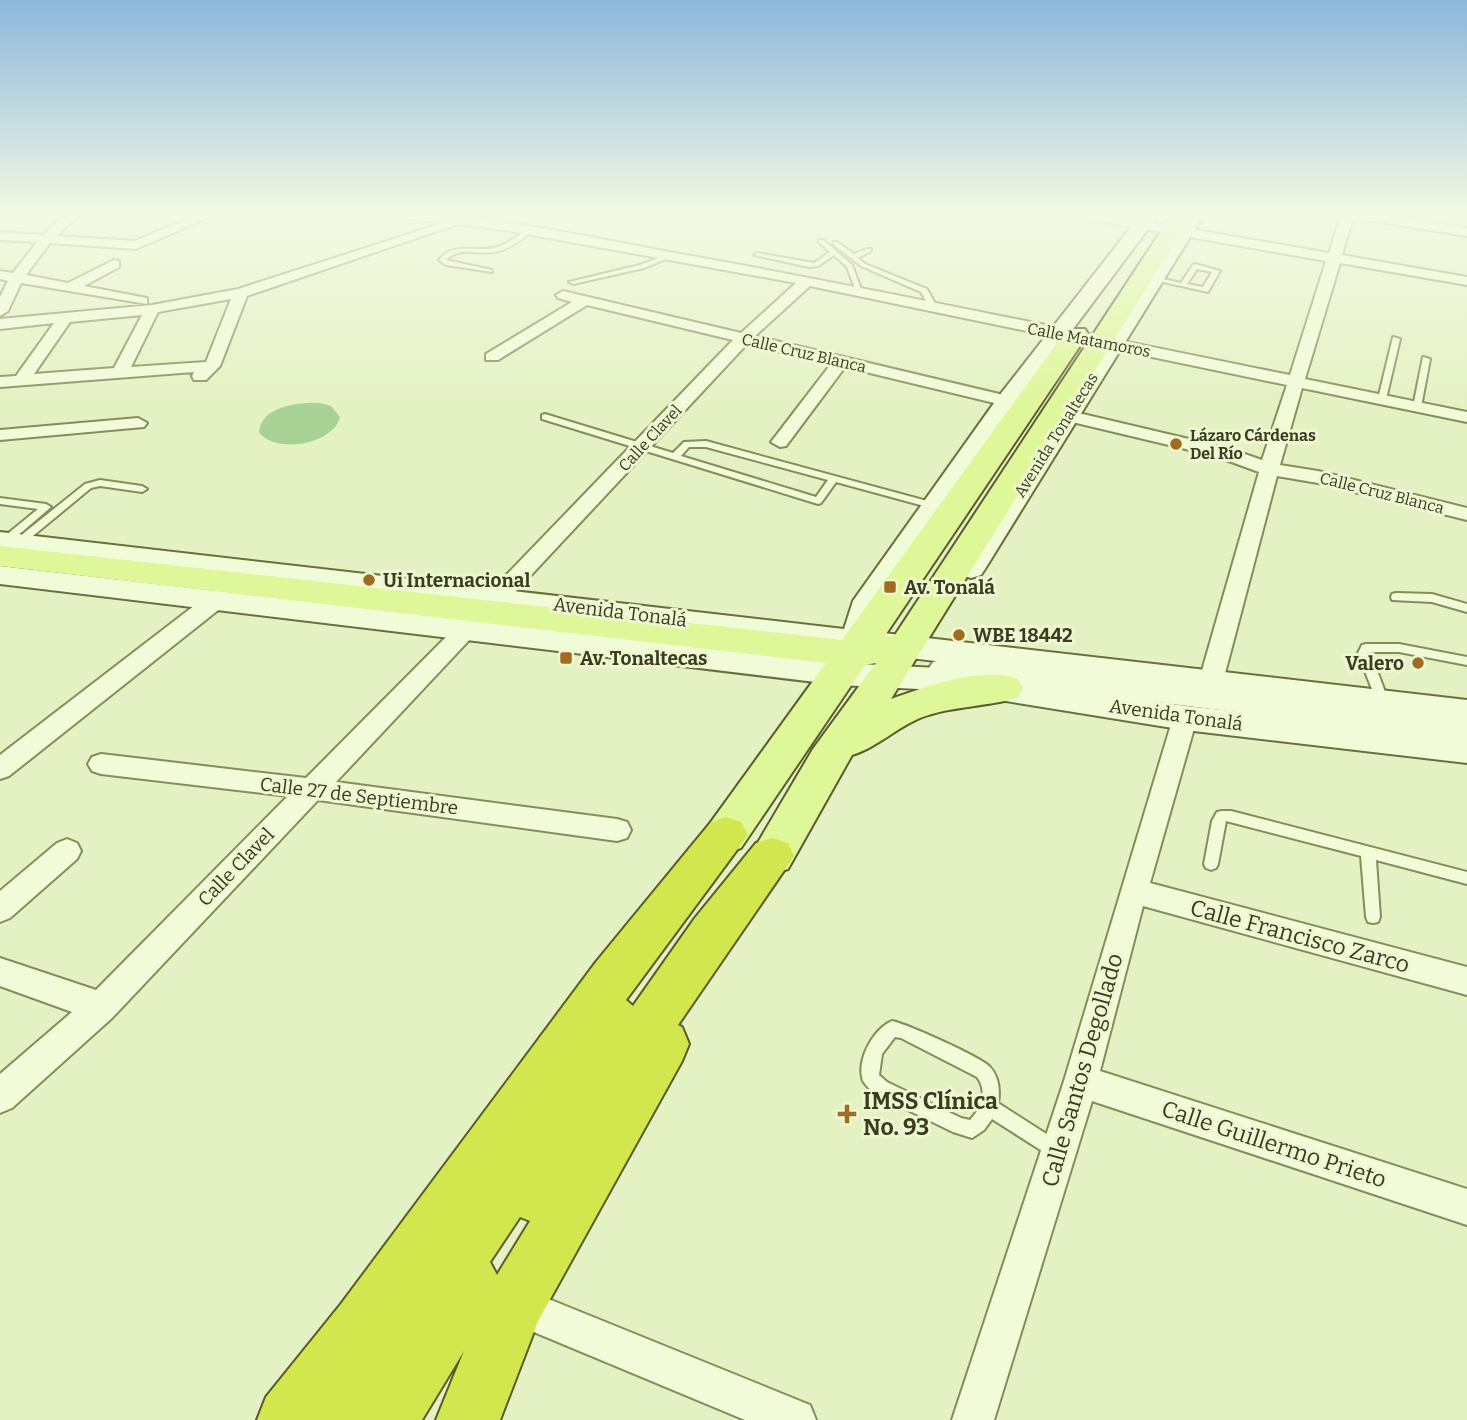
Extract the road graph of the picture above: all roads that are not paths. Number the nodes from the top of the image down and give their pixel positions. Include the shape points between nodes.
1 (16, 279) edge
2 (25, 279) edge
3 (85, 279) edge
4 (264, 279) edge
5 (282, 279) edge
6 (585, 279) edge
7 (797, 279) edge
8 (856, 279) edge
9 (895, 279) edge
10 (1126, 279) edge
11 (1154, 279) edge
12 (1155, 279) edge
13 (1329, 279) edge
14 (807, 281) junction
15 (573, 282) dead end
16 (1182, 285) dead end
17 (71, 287) junction
18 (860, 292) junction
19 (241, 293) junction
20 (563, 295) dead end
21 (585, 300) junction
22 (152, 306) junction
23 (933, 307) junction
24 (0, 310) edge
25 (65, 318) junction
26 (0, 324) edge
27 (744, 338) junction
28 (1086, 339) junction
29 (1396, 340) dead end
30 (492, 357) dead end
31 (1426, 359) dead end
32 (841, 362) junction
33 (119, 374) junction
34 (21, 381) junction
35 (1295, 381) junction
36 (0, 382) edge
37 (1382, 399) junction
38 (1417, 407) junction
39 (1038, 409) junction
40 (545, 417) dead end
41 (1467, 417) edge
42 (138, 424) dead end
43 (0, 435) edge
44 (780, 442) dead end
45 (640, 448) junction
46 (674, 458) junction
47 (1269, 469) junction
48 (833, 479) junction
49 (142, 489) dead end
50 (0, 501) edge
51 (935, 506) junction
52 (1467, 514) edge
53 (5, 546) edge
54 (180, 570) junction
55 (0, 575) edge
56 (131, 582) junction
57 (235, 585) junction
58 (1396, 597) dead end
59 (497, 598) junction
60 (1467, 608) edge
61 (466, 631) junction
62 (905, 646) junction
63 (851, 656) junction
64 (1467, 660) edge
65 (941, 668) dead end
66 (885, 678) junction
67 (1210, 681) junction
68 (1004, 688) junction
69 (1467, 712) edge
70 (1185, 718) junction
71 (1391, 722) junction
72 (1467, 732) edge
73 (1467, 750) edge
74 (827, 760) junction
75 (101, 764) dead end
76 (0, 769) edge
77 (313, 789) junction
78 (617, 830) dead end
79 (749, 846) junction
80 (67, 850) dead end
81 (1368, 851) junction
82 (1211, 864) dead end
83 (1467, 878) edge
84 (1133, 891) junction
85 (0, 909) edge
86 (1373, 917) dead end
87 (0, 972) edge
88 (1467, 981) edge
89 (100, 1007) junction
90 (1082, 1081) junction
91 (0, 1096) edge
92 (988, 1106) junction
93 (1059, 1152) junction
94 (1467, 1207) edge
95 (514, 1304) junction
96 (289, 1420) edge
97 (352, 1420) edge
98 (385, 1420) edge
99 (468, 1420) edge
100 (795, 1420) edge
101 (973, 1420) edge

1 - 24 street
2 - 17 street
3 - 17 street
4 - 22 street
5 - 19 street
6 - 15 lane
7 - 14 street, Calle Matamoros
8 - 18 lane
9 - 23 lane via 923,291
10 - 28 main road, Avenida Tonaltecas
11 - 28 street, Avenida Tonaltecas
12 - 16 lane
13 - 35 street
14 - 18 street, Calle Matamoros
14 - 27 street, Calle Clavel
17 - 22 street
18 - 23 street, Calle Matamoros
19 - 22 street
19 - 33 street via 206,371
20 - 21 street, Calle Cruz Blanca
21 - 27 street, Calle Cruz Blanca
21 - 30 street
22 - 25 street
22 - 33 street
23 - 28 street, Calle Matamoros
25 - 26 street
25 - 34 street
27 - 32 street, Calle Cruz Blanca
27 - 45 street, Calle Clavel
28 - 35 street, Calle Matamoros
28 - 39 main road, Avenida Tonaltecas
28 - 39 street, Avenida Tonaltecas
29 - 37 lane
31 - 38 lane
32 - 39 street, Calle Cruz Blanca
32 - 44 street
33 - 34 street
34 - 36 street
35 - 37 street, Calle Matamoros
35 - 47 street
37 - 38 street, Calle Matamoros
38 - 41 street, Calle Matamoros
39 - 47 street, Calle Cruz Blanca via 1221,452
39 - 51 street, Avenida Tonaltecas
39 - 62 main road, Avenida Tonaltecas
39 - 63 main road, Avenida Tonaltecas
40 - 45 lane
42 - 43 street
45 - 46 lane
45 - 59 street, Calle Clavel
46 - 48 lane via 687,444 706,443
46 - 48 lane via 818,501
47 - 52 street, Calle Cruz Blanca
47 - 67 street
48 - 51 lane
49 - 53 lane via 100,483 88,486
50 - 53 lane via 46,507
51 - 63 street, Avenida Tonaltecas via 864,608
53 - 54 street, Avenida Tonalá
53 - 56 main road, Avenida Tonalá
54 - 56 main road, Avenida Tonalá
54 - 57 main road, Avenida Tonalá
55 - 56 street, Avenida Tonalá
56 - 57 street, Avenida Tonalá
57 - 59 street, Avenida Tonalá
57 - 61 street, Avenida Tonalá
57 - 63 main road, Avenida Tonalá
57 - 76 street
58 - 60 lane via 1432,598
59 - 63 street, Avenida Tonalá
61 - 63 street, Avenida Tonalá
61 - 77 street, Calle Clavel
62 - 63 main road, Avenida Tonalá
62 - 66 main road, Avenida Tonaltecas
62 - 67 street, Avenida Tonalá
63 - 66 main road, Avenida Tonalá
63 - 79 main road, Avenida Tonaltecas
64 - 71 lane via 1399,648 1366,648
65 - 71 street
66 - 68 street, Avenida Tonalá
66 - 74 main road, Avenida Tonaltecas
67 - 71 street, Avenida Tonalá
68 - 70 street, Avenida Tonalá
68 - 74 main road via 946,695 907,706 867,727
69 - 71 street, Avenida Tonalá
70 - 71 street, Avenida Tonalá
70 - 84 street, Calle Santos Degollado
71 - 72 street
71 - 73 street, Avenida Tonalá
74 - 79 main road, Avenida Tonaltecas
75 - 77 street, Calle 27 de Septiembre
77 - 78 street, Calle 27 de Septiembre
77 - 89 street, Calle Clavel
79 - 95 highway
79 - 96 highway via 613,978 363,1326
79 - 97 highway via 522,1165
79 - 98 highway via 712,933 456,1307
80 - 85 street
81 - 82 lane via 1222,816
81 - 83 lane
81 - 86 lane
84 - 88 street, Calle Francisco Zarco
84 - 90 street, Calle Santos Degollado
87 - 89 street
89 - 91 street, Calle Clavel
90 - 93 street, Calle Santos Degollado
90 - 94 street, Calle Guillermo Prieto
92 - 92 lane via 994,1088 983,1070 903,1031 891,1029 883,1035 869,1067 871,1079 881,1088 972,1129
92 - 93 lane
93 - 101 street, Calle Santos Degollado
95 - 99 highway
95 - 100 street

